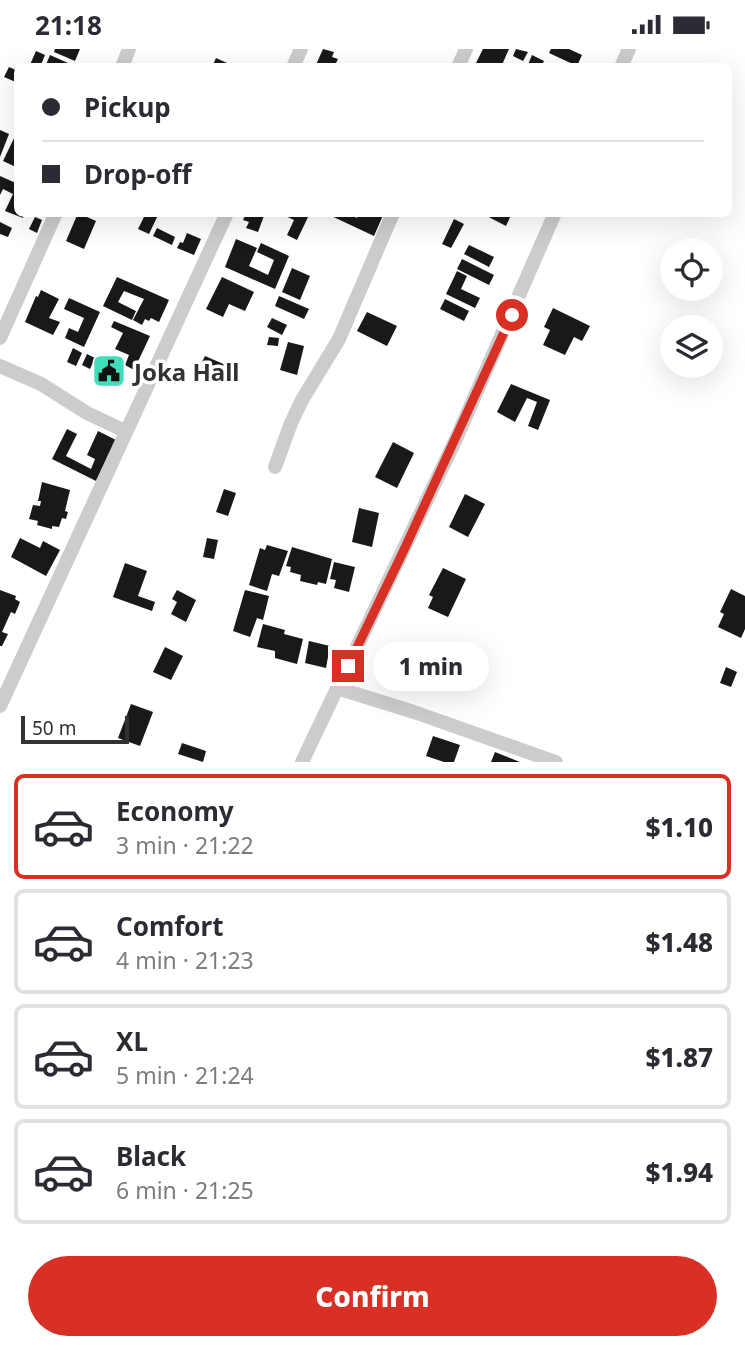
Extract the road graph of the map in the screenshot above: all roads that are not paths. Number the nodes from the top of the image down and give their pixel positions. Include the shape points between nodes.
1 (54, 217) edge
2 (225, 217) edge
3 (391, 217) edge
4 (553, 217) edge
5 (0, 338) edge
6 (0, 366) edge
7 (125, 431) junction
8 (275, 467) dead end
9 (337, 688) junction
10 (0, 706) edge
11 (302, 762) edge
12 (556, 762) edge

1 - 5 street
2 - 7 street
3 - 8 street via 339,339 290,423
4 - 9 street via 450,451
6 - 7 street
7 - 10 street
9 - 11 street
9 - 12 street

